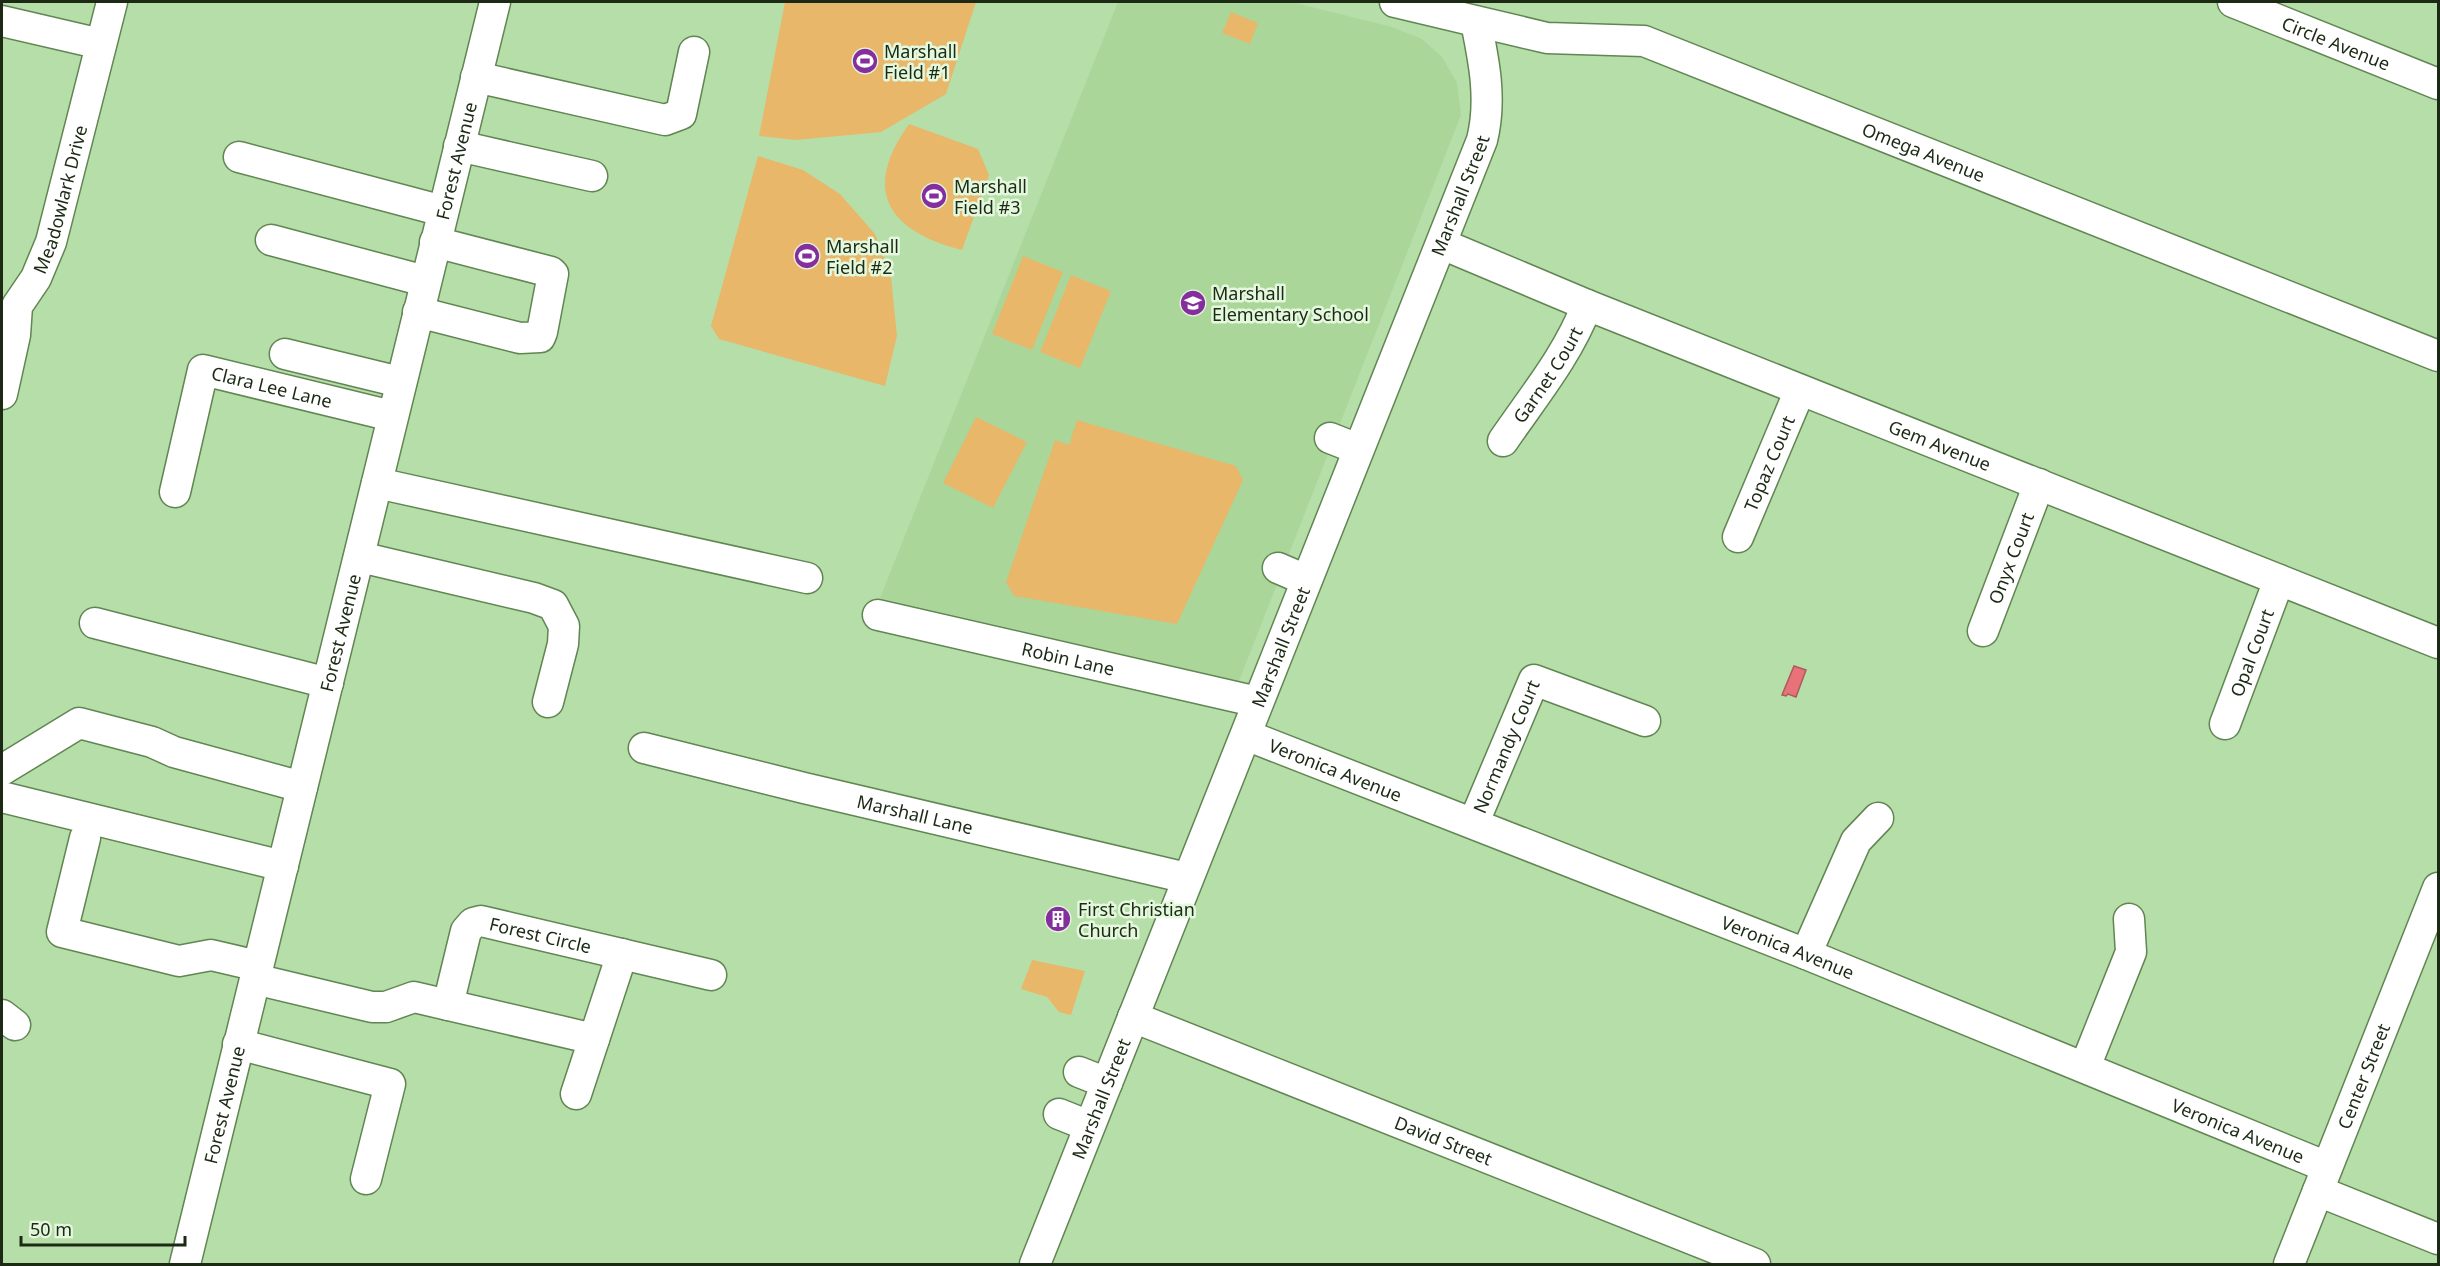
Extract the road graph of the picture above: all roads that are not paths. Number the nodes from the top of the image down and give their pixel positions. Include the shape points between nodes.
1 (112, 2) edge
2 (495, 2) edge
3 (1395, 2) edge
4 (2233, 2) edge
5 (2, 21) edge
6 (1476, 22) junction
7 (101, 44) junction
8 (694, 52) dead end
9 (476, 77) junction
10 (2439, 84) edge
11 (459, 147) junction
12 (239, 157) dead end
13 (592, 176) dead end
14 (443, 211) junction
15 (271, 240) dead end
16 (435, 242) junction
17 (1442, 244) junction
18 (425, 281) junction
19 (9, 304) edge
20 (1587, 306) junction
21 (418, 312) junction
22 (285, 354) dead end
23 (2439, 356) edge
24 (400, 382) junction
25 (1800, 390) junction
26 (2, 394) edge
27 (392, 416) junction
28 (1330, 438) dead end
29 (1503, 441) dead end
30 (1358, 449) junction
31 (377, 483) junction
32 (2039, 484) junction
33 (176, 492) dead end
34 (1738, 537) dead end
35 (360, 557) junction
36 (1278, 568) dead end
37 (807, 578) dead end
38 (1306, 580) junction
39 (2279, 580) junction
40 (878, 615) dead end
41 (95, 623) dead end
42 (1983, 631) dead end
43 (2439, 643) edge
44 (328, 683) junction
45 (548, 702) dead end
46 (1258, 702) junction
47 (1645, 721) dead end
48 (2225, 724) dead end
49 (1246, 735) junction
50 (644, 748) dead end
51 (2, 770) edge
52 (302, 787) junction
53 (2, 797) edge
54 (1878, 818) dead end
55 (1474, 822) junction
56 (85, 838) dead end
57 (283, 866) junction
58 (1187, 878) junction
59 (2439, 888) edge
60 (2129, 919) dead end
61 (622, 954) junction
62 (1806, 954) junction
63 (257, 973) junction
64 (711, 975) dead end
65 (448, 1005) junction
66 (1133, 1017) junction
67 (594, 1040) junction
68 (238, 1044) junction
69 (2085, 1067) junction
70 (1079, 1072) dead end
71 (1107, 1083) junction
72 (576, 1094) dead end
73 (1059, 1114) dead end
74 (1089, 1126) junction
75 (366, 1179) dead end
76 (2322, 1179) junction
77 (2439, 1239) edge
78 (185, 1264) edge
79 (1035, 1264) edge
80 (1755, 1264) edge
81 (2289, 1264) edge

1 - 7 street, Meadowlark Drive
2 - 9 street, Forest Avenue
3 - 6 street, Omega Avenue
4 - 10 street, Circle Avenue
5 - 7 street
6 - 17 street, Marshall Street via 1485,64 1485,128
6 - 23 street, Omega Avenue via 1563,40 1644,41
7 - 19 street, Meadowlark Drive via 51,242 36,279
8 - 9 street via 681,114 665,120
9 - 11 street, Forest Avenue
11 - 13 street
11 - 14 street, Forest Avenue
12 - 14 street
14 - 16 street, Forest Avenue
15 - 18 street
16 - 18 street, Forest Avenue
16 - 21 street via 553,274 540,337 520,338
17 - 20 street, Gem Avenue
17 - 30 street, Marshall Street
18 - 21 street, Forest Avenue
19 - 26 street, Meadowlark Drive via 15,335
20 - 25 street, Gem Avenue
20 - 29 street, Garnet Court via 1562,356
21 - 24 street, Forest Avenue
22 - 24 street
24 - 27 street, Forest Avenue
25 - 32 street, Gem Avenue
25 - 34 street, Topaz Court
27 - 31 street, Forest Avenue
27 - 33 street, Clara Lee Lane via 203,370
28 - 30 street
30 - 38 street, Marshall Street
31 - 35 street, Forest Avenue
31 - 37 street
32 - 39 street, Gem Avenue
32 - 42 street, Onyx Court
35 - 44 street, Forest Avenue
35 - 45 street via 554,605 564,626 563,644
36 - 38 street
38 - 46 street, Marshall Street
39 - 43 street, Gem Avenue
39 - 48 street, Opal Court
40 - 46 street, Robin Lane
41 - 44 street
44 - 52 street, Forest Avenue
46 - 49 street, Marshall Street
47 - 55 street, Normandy Court via 1534,680
49 - 55 street, Veronica Avenue
49 - 58 street, Marshall Street
50 - 58 street, Marshall Lane
51 - 52 street via 79,723
52 - 57 street, Forest Avenue
53 - 57 street
54 - 62 street via 1856,841
55 - 62 street, Veronica Avenue
56 - 63 street via 62,932 179,960 211,954
57 - 63 street, Forest Avenue
58 - 66 street, Marshall Street
59 - 76 street, Center Street via 2387,1048
60 - 69 street via 2131,952
61 - 64 street, Forest Circle
61 - 65 street, Forest Circle via 476,921 466,931
61 - 67 street
62 - 69 street, Veronica Avenue
63 - 65 street via 372,1007 414,997
63 - 68 street, Forest Avenue
65 - 67 street
66 - 71 street, Marshall Street
66 - 80 street, David Street
67 - 72 street
68 - 75 street via 390,1084
68 - 78 street, Forest Avenue
69 - 76 street, Veronica Avenue
70 - 71 street
71 - 74 street, Marshall Street
73 - 74 street
74 - 79 street, Marshall Street
76 - 77 street, Veronica Avenue
76 - 81 street, Center Street

